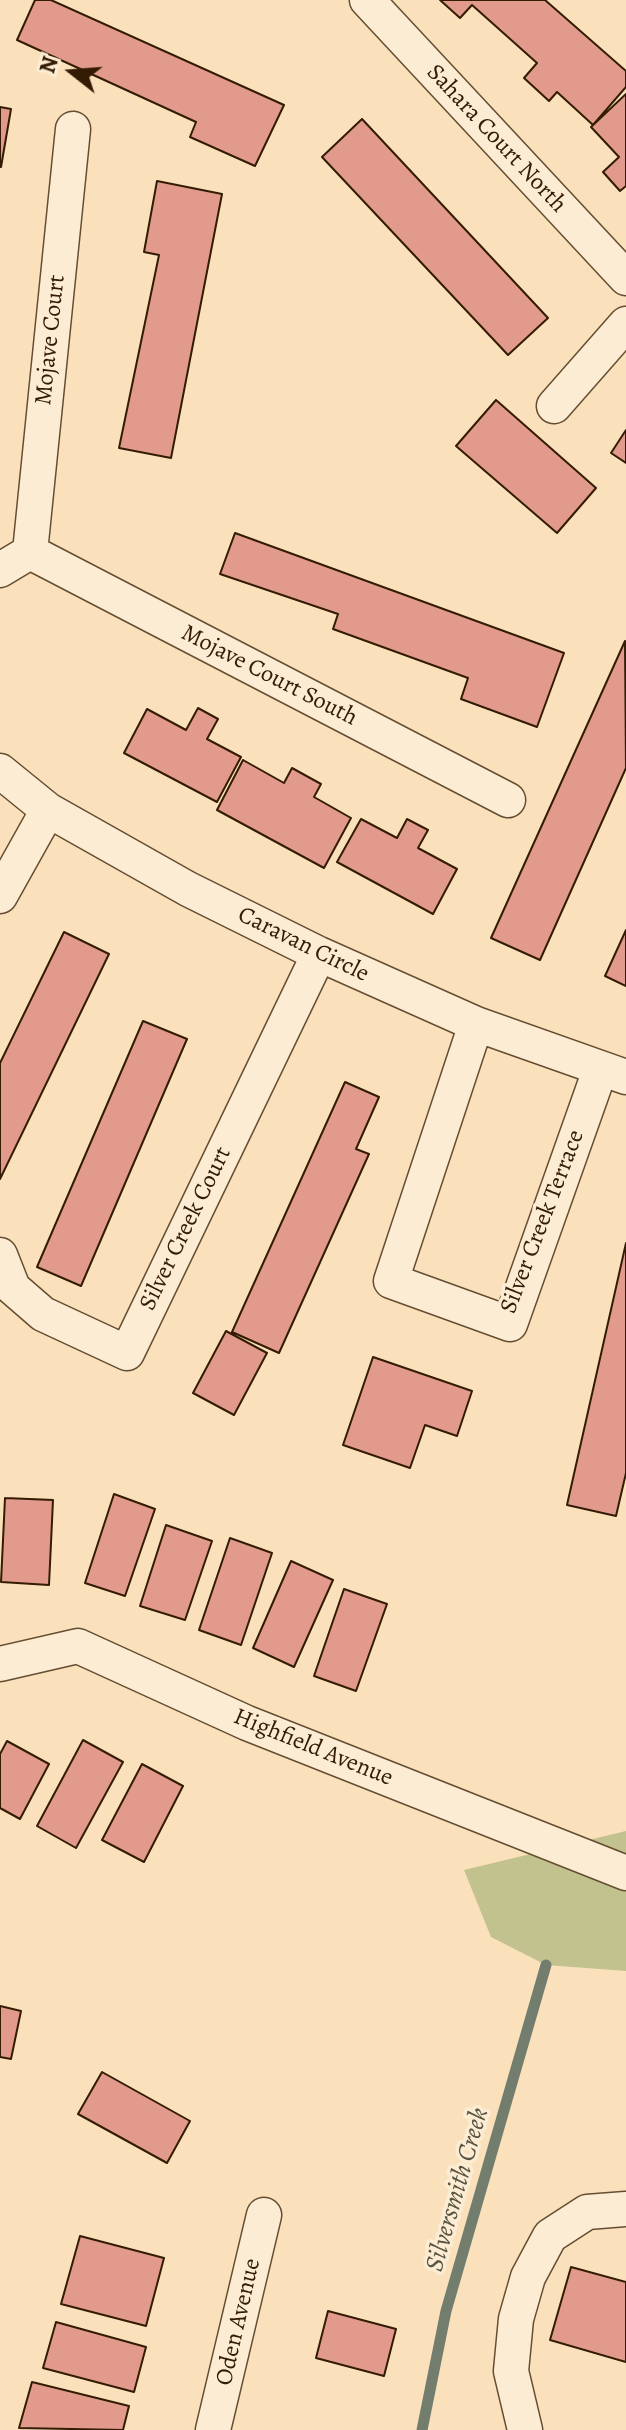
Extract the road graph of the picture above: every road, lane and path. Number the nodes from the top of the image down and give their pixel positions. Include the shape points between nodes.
1 (367, 0) edge
2 (73, 129) dead end
3 (626, 278) edge
4 (626, 324) edge
5 (554, 406) dead end
6 (30, 552) junction
7 (0, 570) edge
8 (0, 771) edge
9 (508, 800) dead end
10 (48, 810) junction
11 (0, 896) edge
12 (319, 954) junction
13 (476, 1024) junction
14 (613, 1074) edge
15 (0, 1255) edge
16 (0, 1664) edge
17 (626, 1873) edge
18 (626, 2209) edge
19 (264, 2215) dead end
20 (213, 2430) edge
21 (525, 2430) edge

1 - 3 street, Sahara Court North
2 - 6 street, Mojave Court
4 - 5 street
6 - 7 street
6 - 9 street, Mojave Court South
8 - 10 street, Caravan Circle
10 - 11 street
10 - 12 street, Caravan Circle via 188,889
12 - 13 street, Caravan Circle
12 - 15 street, Silver Creek Court via 127,1353 43,1314 13,1288
13 - 14 street, Caravan Circle
13 - 14 street, Silver Creek Terrace via 391,1281 510,1324
16 - 17 street, Highfield Avenue via 78,1646 247,1723
18 - 21 street via 587,2212 550,2236 528,2277 516,2319 511,2371
19 - 20 street, Oden Avenue

